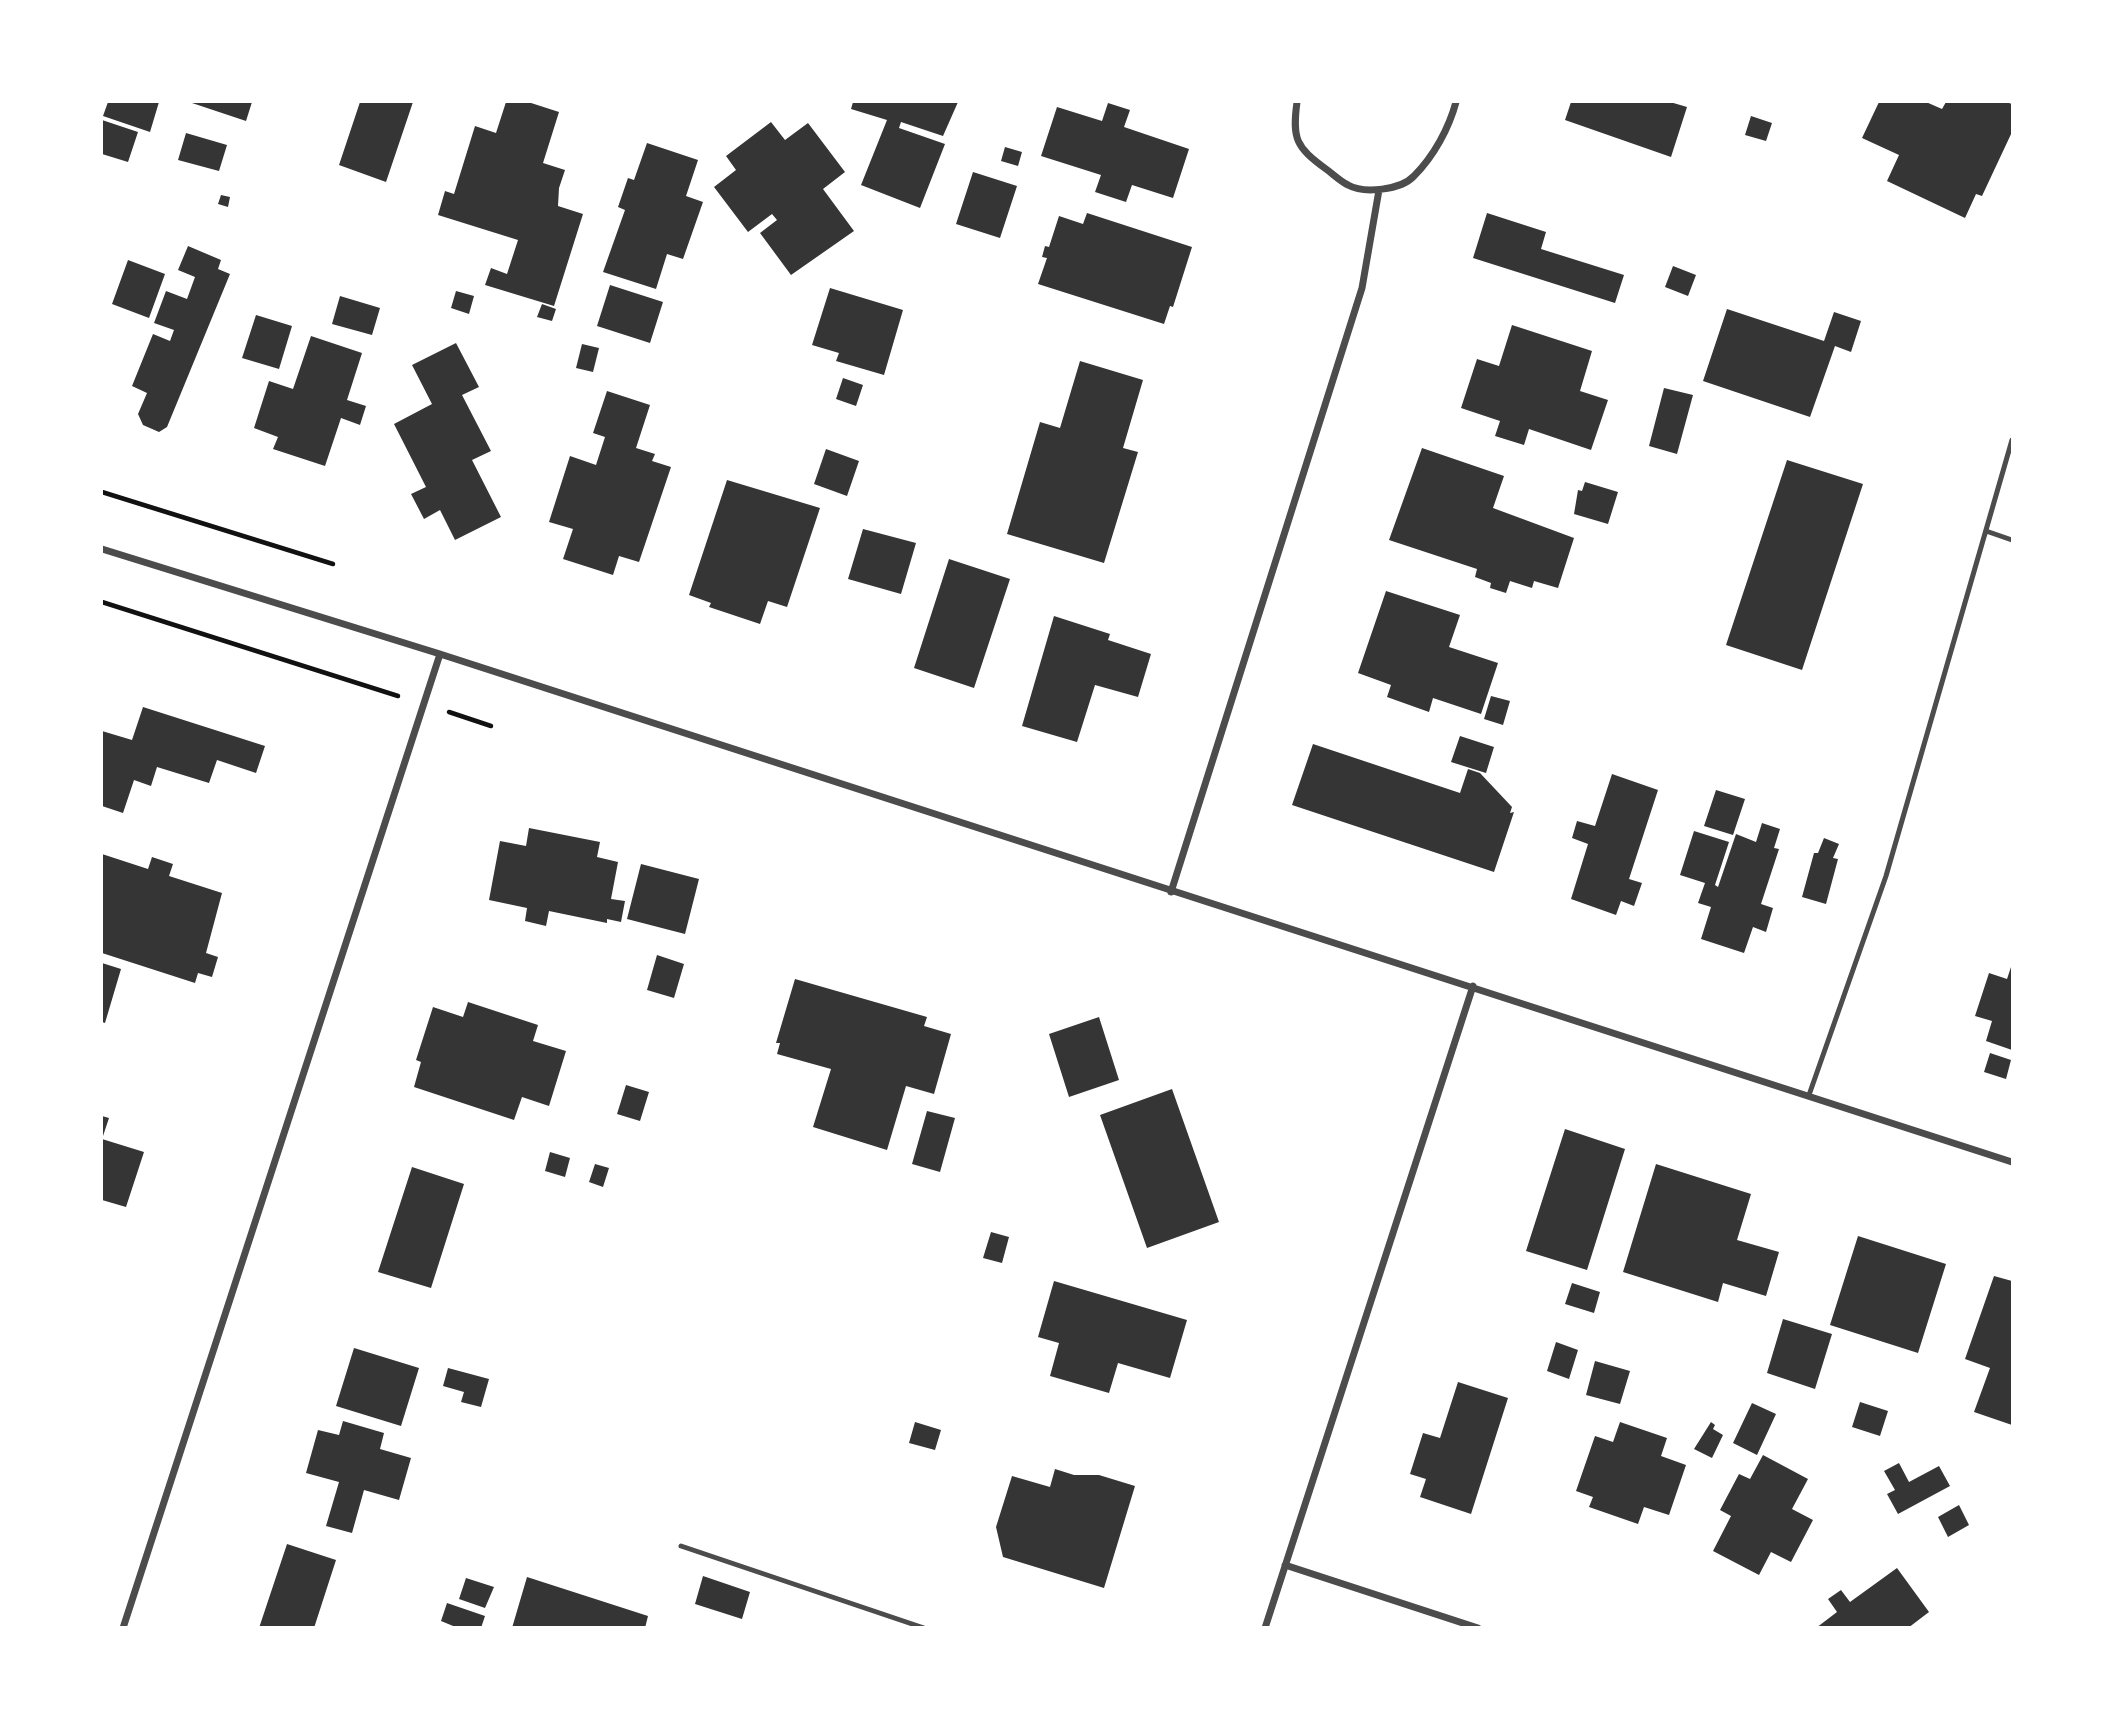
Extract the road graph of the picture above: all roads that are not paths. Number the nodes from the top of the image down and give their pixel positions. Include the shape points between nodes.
1 (1297, 102) edge
2 (1456, 102) edge
3 (1378, 190) junction
4 (2012, 440) edge
5 (1986, 531) junction
6 (2012, 540) edge
7 (102, 549) edge
8 (440, 654) junction
9 (1171, 891) junction
10 (1473, 986) junction
11 (1809, 1096) junction
12 (2012, 1161) edge
13 (681, 1546) dead end
14 (1285, 1565) junction
15 (123, 1628) edge
16 (924, 1628) edge
17 (1265, 1628) edge
18 (1478, 1628) edge

1 - 3 street via 1295,132 1304,153 1349,186
2 - 3 street via 1450,125 1413,178
3 - 9 street via 1362,288
4 - 5 lane
5 - 6 lane
5 - 11 lane via 1886,876
7 - 8 street
8 - 9 street
8 - 15 street
9 - 10 street
10 - 11 street
10 - 14 street
11 - 12 street
13 - 16 lane
14 - 17 street
14 - 18 street

